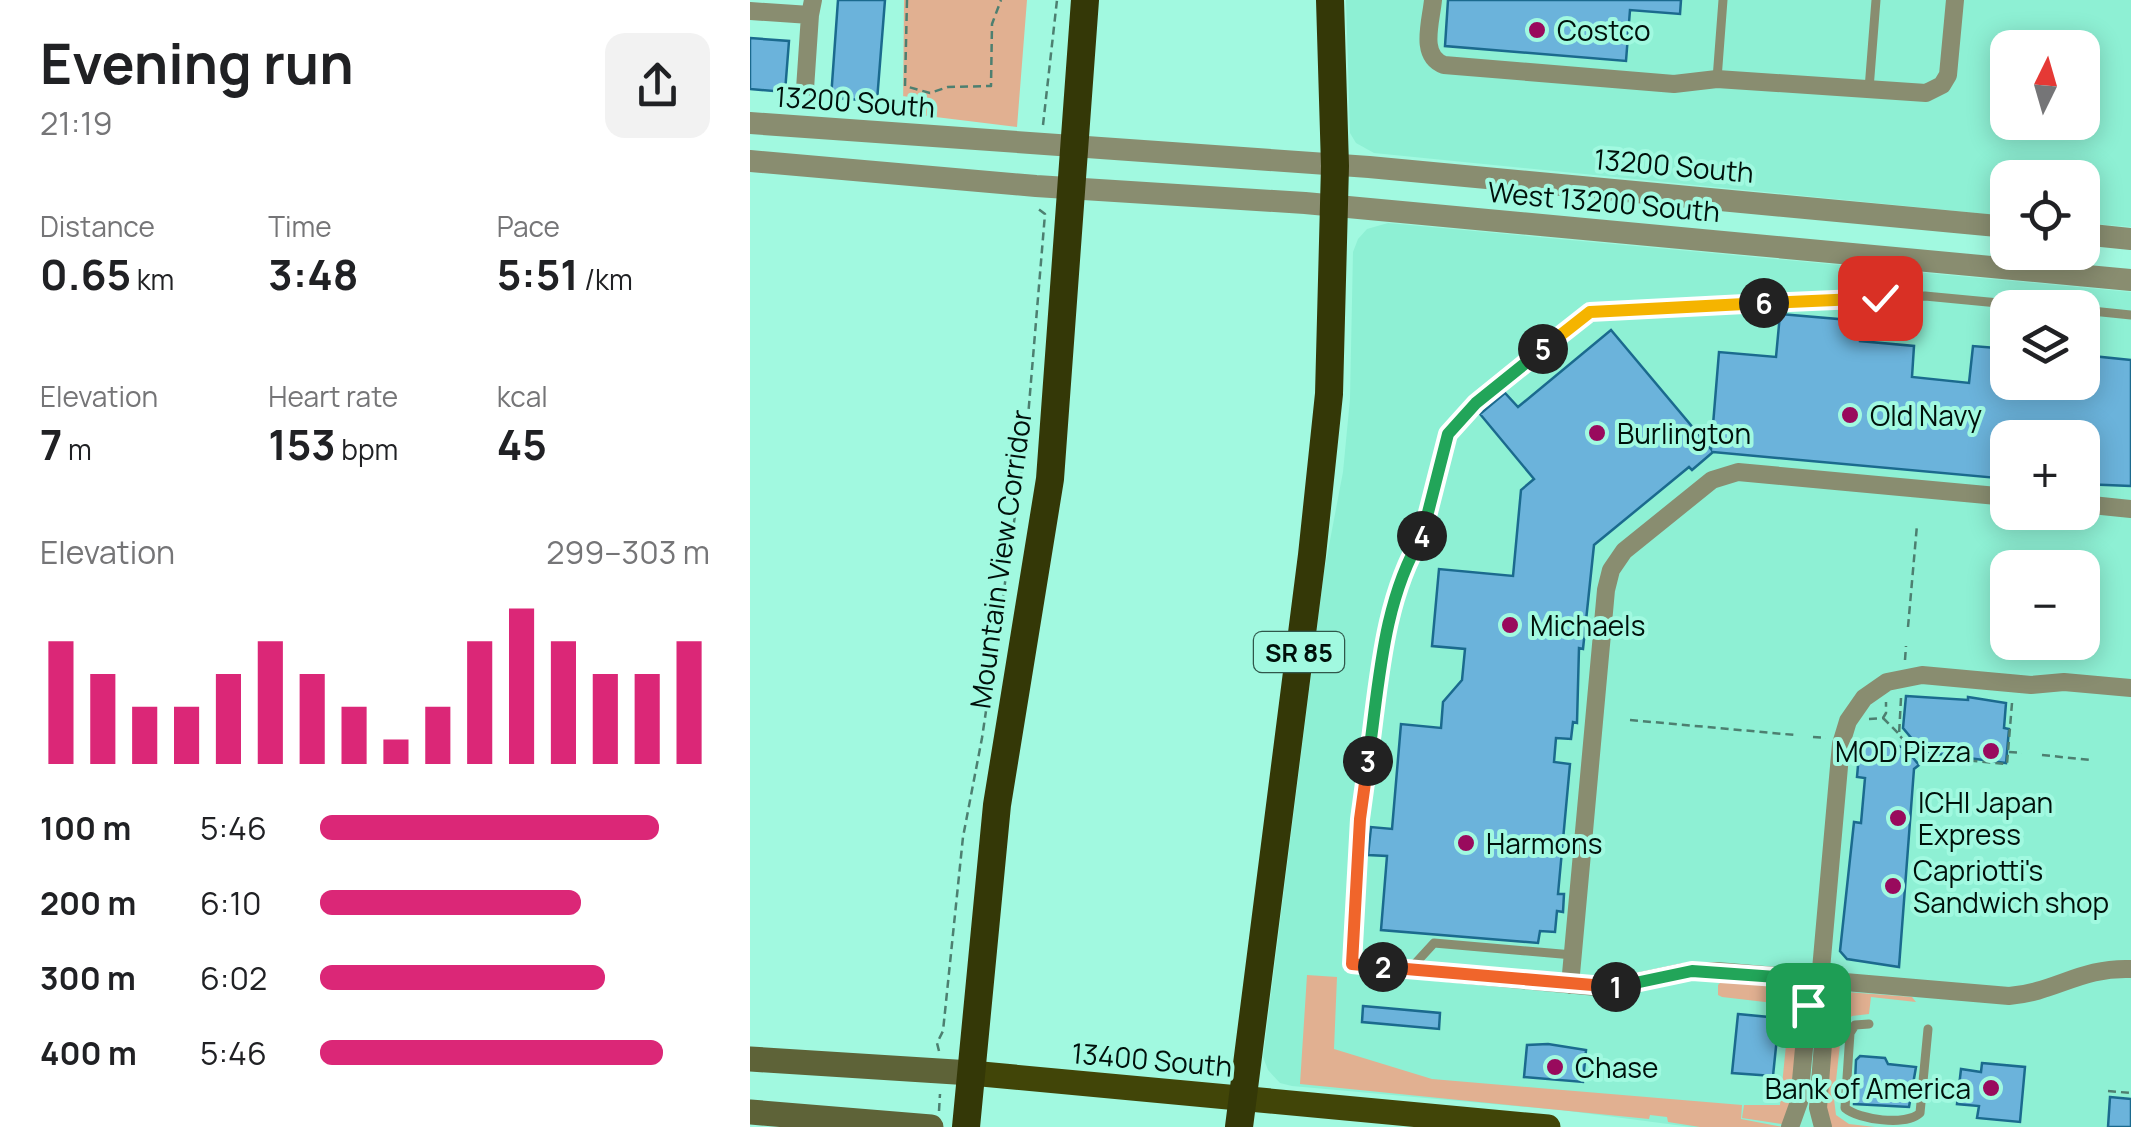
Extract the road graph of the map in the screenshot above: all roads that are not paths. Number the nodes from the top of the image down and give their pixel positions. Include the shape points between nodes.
1 (1086, 0) edge
2 (1330, 0) edge
3 (1432, 0) edge
4 (1723, 0) edge
5 (1876, 0) edge
6 (1955, 0) edge
7 (812, 7) edge
8 (760, 8) edge
9 (1717, 79) junction
10 (1869, 89) junction
11 (806, 90) dead end
12 (750, 124) edge
13 (1074, 148) junction
14 (750, 161) edge
15 (1335, 166) junction
16 (1071, 188) junction
17 (1334, 206) junction
18 (1990, 225) edge
19 (2100, 236) edge
20 (2131, 239) edge
21 (2131, 280) edge
22 (1990, 302) edge
23 (2100, 312) edge
24 (2131, 315) edge
25 (1990, 495) edge
26 (2100, 506) edge
27 (2131, 509) edge
28 (2131, 688) edge
29 (1573, 954) junction
30 (1352, 964) joint
31 (1410, 969) junction
32 (2131, 969) edge
33 (1820, 980) junction
34 (1570, 984) junction
35 (1870, 1024) dead end
36 (1928, 1029) dead end
37 (750, 1060) edge
38 (971, 1074) junction
39 (1243, 1098) junction
40 (750, 1112) edge
41 (931, 1127) edge
42 (966, 1127) edge
43 (1239, 1127) edge
44 (1548, 1127) edge
45 (1790, 1127) edge
46 (1823, 1127) edge

1 - 13 highway, Mountain View Corridor
2 - 15 highway, SR 85
3 - 9 street via 1428,48 1440,64 1674,84
4 - 9 lane
5 - 10 lane
6 - 10 street via 1942,85 1926,93
7 - 8 street
7 - 11 street
9 - 10 street
12 - 13 street, 13200 South
13 - 15 street
13 - 16 highway, Mountain View Corridor
14 - 16 street
15 - 17 highway, SR 85
15 - 18 street, 13200 South
16 - 17 street, West 13200 South
16 - 38 highway, Mountain View Corridor via 1050,479 997,805
17 - 21 street, West 13200 South
17 - 39 highway, SR 85 via 1329,394
19 - 20 street
22 - 30 lane via 1925,296 1590,312 1476,403 1448,434 1423,534 1392,604 1360,819
23 - 24 lane
25 - 29 street via 1738,472 1712,480 1624,552 1606,590
26 - 27 street
28 - 33 street via 1922,675 1888,682 1864,698 1841,744
29 - 31 lane via 1434,943
29 - 34 street
30 - 31 street
31 - 34 street
32 - 33 street via 2087,972 2009,996
33 - 34 street via 1692,971 1616,987
33 - 45 street via 1808,1005 1800,1102
33 - 46 street via 1826,1006 1818,1108
35 - 36 lane via 1855,1025 1850,1033 1846,1108 1908,1120 1920,1113
37 - 38 main road, 13400 South
38 - 39 main road, 13400 South
38 - 42 highway, Mountain View Corridor
39 - 43 highway, SR 85
39 - 44 main road, 13400 South
40 - 41 main road

